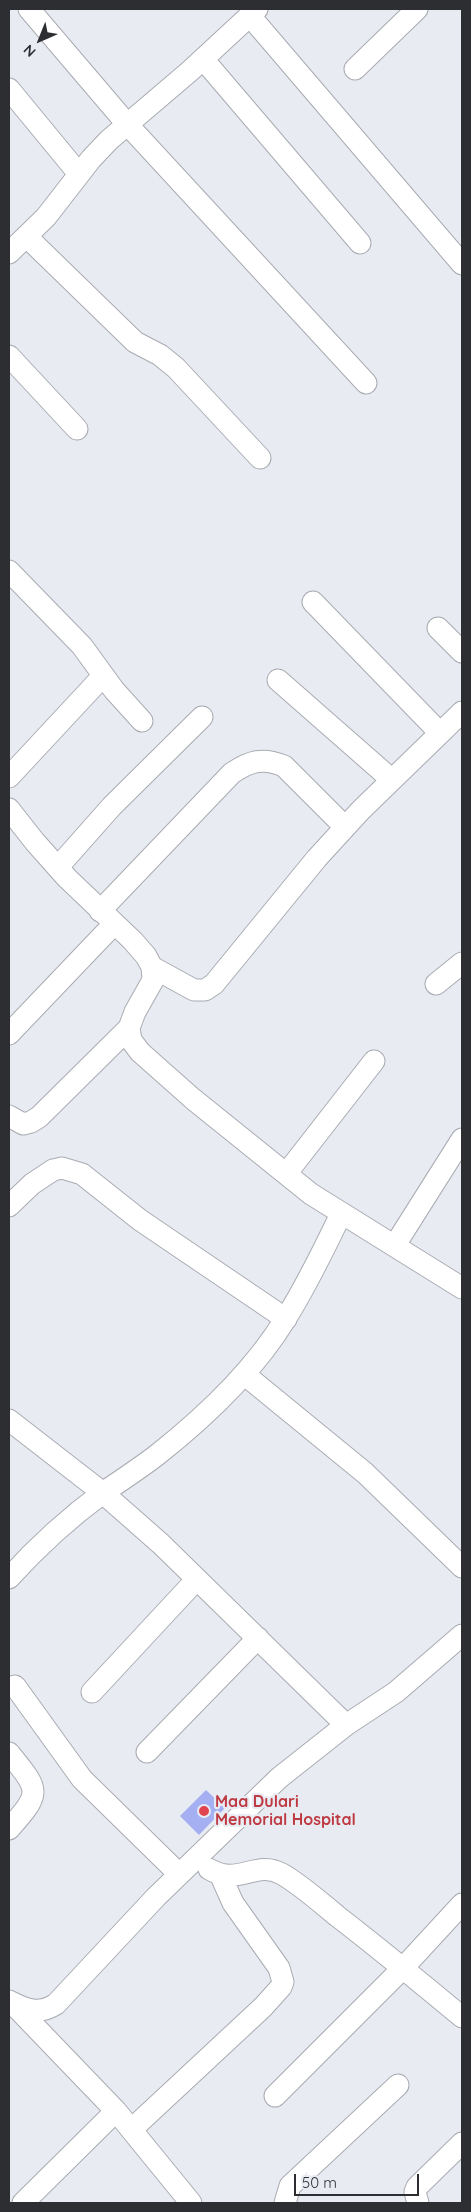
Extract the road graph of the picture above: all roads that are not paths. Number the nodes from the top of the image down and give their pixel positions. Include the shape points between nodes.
1 (29, 9) edge
2 (417, 9) edge
3 (253, 12) edge
4 (203, 59) junction
5 (354, 69) dead end
6 (9, 89) edge
7 (127, 124) junction
8 (79, 174) junction
9 (27, 238) junction
10 (360, 243) dead end
11 (9, 253) edge
12 (462, 264) edge
13 (9, 356) edge
14 (366, 383) dead end
15 (77, 429) dead end
16 (260, 458) dead end
17 (9, 571) edge
18 (313, 602) dead end
19 (438, 628) dead end
20 (462, 652) edge
21 (103, 676) junction
22 (278, 680) dead end
23 (462, 712) edge
24 (202, 718) dead end
25 (142, 721) dead end
26 (440, 733) junction
27 (9, 777) edge
28 (392, 780) junction
29 (9, 810) edge
30 (346, 827) junction
31 (58, 867) junction
32 (107, 917) junction
33 (462, 963) edge
34 (152, 967) junction
35 (436, 984) dead end
36 (130, 1028) junction
37 (9, 1034) edge
38 (374, 1061) dead end
39 (9, 1116) edge
40 (462, 1139) edge
41 (286, 1174) junction
42 (9, 1206) edge
43 (341, 1214) junction
44 (395, 1245) junction
45 (462, 1288) edge
46 (286, 1319) junction
47 (244, 1374) junction
48 (9, 1420) edge
49 (103, 1493) junction
50 (462, 1567) edge
51 (9, 1578) edge
52 (197, 1579) junction
53 (462, 1634) edge
54 (258, 1638) junction
55 (15, 1686) dead end
56 (92, 1692) dead end
57 (346, 1725) junction
58 (148, 1752) dead end
59 (9, 1753) edge
60 (9, 1829) edge
61 (195, 1859) junction
62 (179, 1874) junction
63 (220, 1874) junction
64 (462, 1904) edge
65 (403, 1968) junction
66 (10, 2001) edge
67 (462, 2017) edge
68 (398, 2085) dead end
69 (275, 2096) dead end
70 (116, 2111) junction
71 (132, 2129) junction
72 (462, 2143) edge
73 (183, 2200) edge
74 (23, 2203) edge
75 (285, 2203) edge
76 (418, 2203) edge

1 - 7 street
2 - 5 street
3 - 4 street
3 - 12 street
4 - 7 street
4 - 10 street
6 - 8 street
7 - 8 street
7 - 14 street
8 - 9 street
9 - 11 street
9 - 16 street via 130,338 176,368
13 - 15 street
17 - 21 street via 82,646
18 - 26 street
19 - 20 street
21 - 25 street
21 - 27 street
22 - 28 street
23 - 26 street
24 - 31 street via 139,778
26 - 28 street
28 - 30 street
29 - 31 street
30 - 32 street via 284,766 271,760 255,760 232,773
30 - 34 street via 317,858 228,970 206,990 194,990
31 - 32 street
32 - 34 street via 133,941
32 - 37 street
33 - 35 street
34 - 36 street via 153,980
36 - 39 street via 31,1122 23,1124
36 - 41 street via 131,1040 154,1066
38 - 41 street
40 - 44 street
41 - 43 street
42 - 46 street via 53,1170 62,1168 82,1174 140,1220
43 - 44 street
43 - 46 street
44 - 45 street
46 - 47 street
47 - 49 street via 157,1455
47 - 50 street via 365,1473
48 - 49 street
49 - 51 street via 59,1529
49 - 52 street
52 - 54 street
52 - 56 street
53 - 57 street via 396,1692
54 - 57 street
54 - 58 street
55 - 62 street via 82,1779
57 - 61 street via 279,1778
59 - 60 street via 29,1778 34,1794 31,1803
61 - 62 street
61 - 63 street
62 - 66 street via 56,2004 39,2012
63 - 65 street via 235,1877 263,1868 283,1874
63 - 71 street via 233,1903 279,1968 283,1982 263,2007
64 - 65 street
65 - 67 street
65 - 69 street
66 - 70 street
68 - 75 street via 290,2186
70 - 71 street
70 - 74 street
71 - 73 street
72 - 76 street via 417,2187

